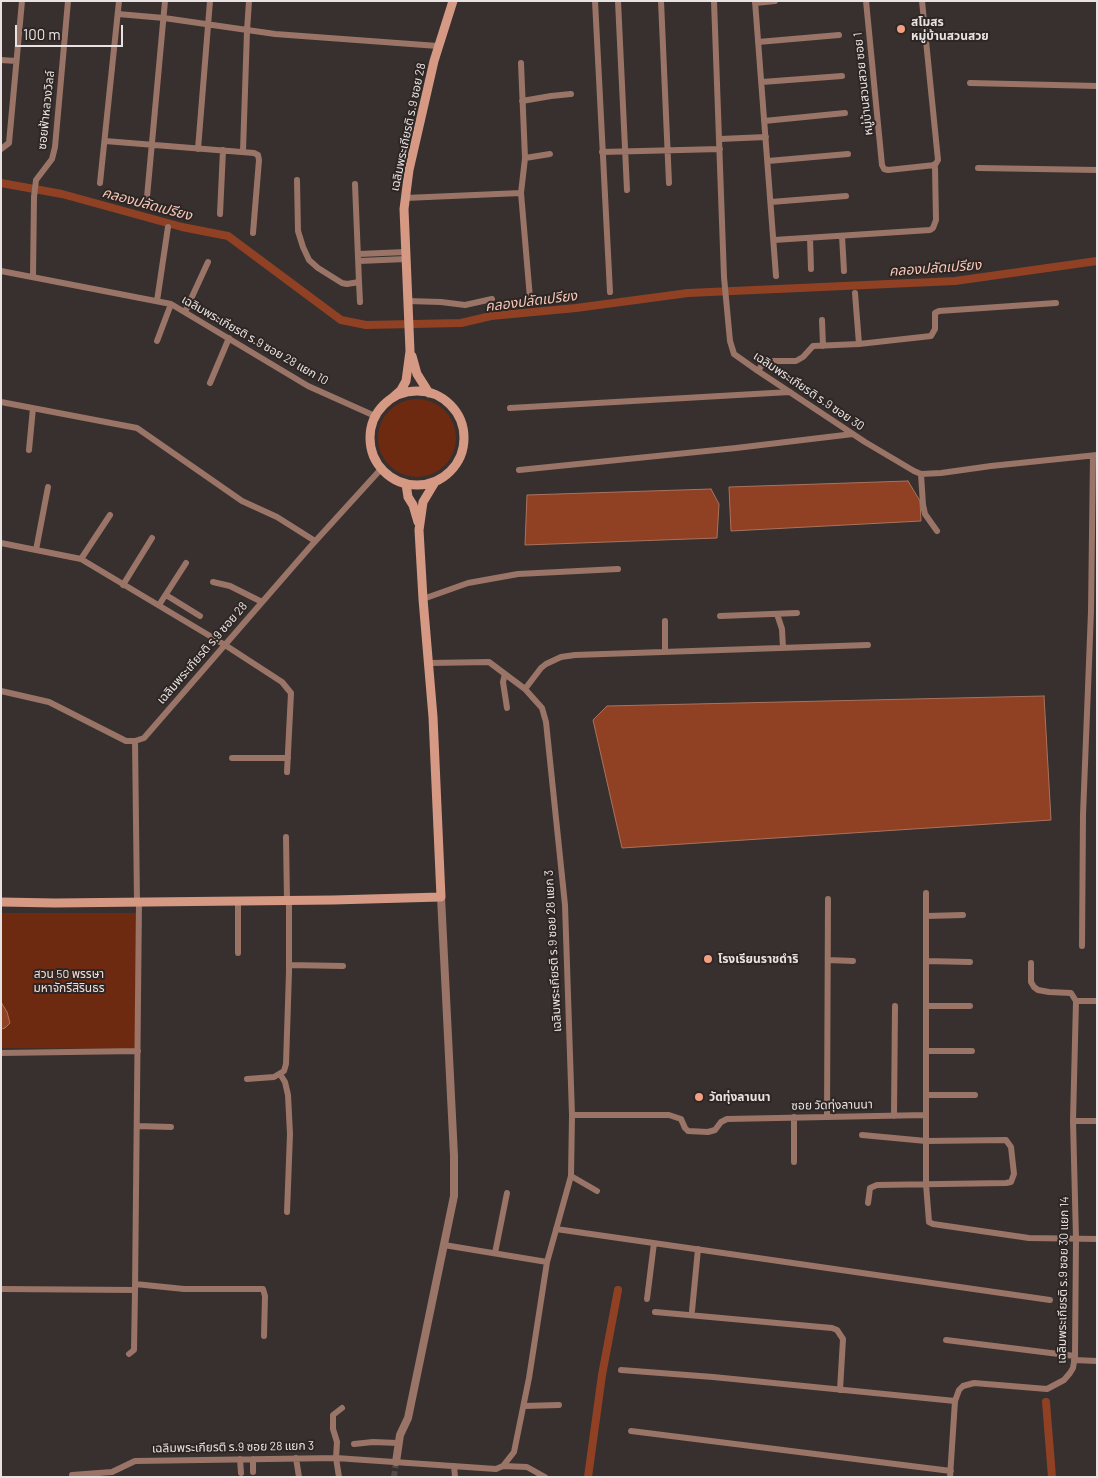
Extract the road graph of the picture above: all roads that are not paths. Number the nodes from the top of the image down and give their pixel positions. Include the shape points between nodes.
1 (22, 1) edge
2 (68, 1) edge
3 (119, 1) edge
4 (165, 1) edge
5 (210, 1) edge
6 (249, 1) edge
7 (453, 1) edge
8 (595, 1) edge
9 (618, 1) edge
10 (661, 1) edge
11 (714, 1) edge
12 (775, 1) edge
13 (866, 1) edge
14 (922, 1) edge
15 (755, 2) edge
16 (118, 14) junction
17 (164, 18) junction
18 (208, 24) junction
19 (247, 31) junction
20 (839, 36) dead end
21 (758, 42) junction
22 (438, 46) junction
23 (1, 60) edge
24 (16, 61) junction
25 (521, 63) dead end
26 (842, 76) dead end
27 (762, 82) junction
28 (970, 83) dead end
29 (1097, 86) edge
30 (570, 94) dead end
31 (522, 101) junction
32 (845, 113) dead end
33 (764, 121) junction
34 (766, 137) junction
35 (720, 139) junction
36 (105, 141) junction
37 (152, 146) junction
38 (1, 149) edge
39 (198, 149) junction
40 (720, 149) junction
41 (223, 150) junction
42 (668, 150) junction
43 (243, 151) junction
44 (602, 152) junction
45 (625, 152) junction
46 (550, 154) dead end
47 (848, 154) dead end
48 (525, 158) junction
49 (768, 161) junction
50 (933, 165) junction
51 (978, 168) dead end
52 (1097, 170) edge
53 (297, 180) dead end
54 (100, 183) dead end
55 (669, 183) dead end
56 (355, 184) dead end
57 (627, 190) dead end
58 (521, 193) junction
59 (846, 196) dead end
60 (146, 197) dead end
61 (405, 198) junction
62 (772, 202) junction
63 (220, 214) dead end
64 (168, 227) dead end
65 (252, 232) dead end
66 (842, 236) junction
67 (810, 238) junction
68 (774, 240) junction
69 (406, 255) junction
70 (359, 258) junction
71 (208, 262) dead end
72 (811, 269) dead end
73 (1, 271) edge
74 (844, 271) dead end
75 (776, 276) dead end
76 (33, 277) junction
77 (359, 282) junction
78 (610, 292) dead end
79 (855, 293) dead end
80 (530, 298) dead end
81 (492, 299) dead end
82 (157, 301) junction
83 (408, 301) junction
84 (360, 302) dead end
85 (1056, 303) dead end
86 (171, 304) junction
87 (185, 312) junction
88 (822, 320) dead end
89 (229, 338) junction
90 (157, 341) dead end
91 (859, 344) junction
92 (824, 346) junction
93 (410, 351) junction
94 (758, 371) junction
95 (210, 383) dead end
96 (790, 392) junction
97 (430, 393) junction
98 (392, 398) junction
99 (1, 402) edge
100 (33, 408) junction
101 (510, 408) dead end
102 (376, 416) junction
103 (853, 434) junction
104 (29, 450) dead end
105 (1095, 455) edge
106 (381, 469) junction
107 (519, 470) dead end
108 (921, 474) junction
109 (435, 482) junction
110 (406, 484) junction
111 (48, 487) dead end
112 (110, 514) dead end
113 (419, 530) junction
114 (937, 531) dead end
115 (152, 538) dead end
116 (316, 540) junction
117 (1, 544) edge
118 (36, 550) junction
119 (81, 559) junction
120 (186, 563) dead end
121 (618, 569) dead end
122 (213, 582) dead end
123 (124, 585) junction
124 (166, 595) junction
125 (423, 599) junction
126 (262, 602) junction
127 (160, 606) junction
128 (797, 613) dead end
129 (777, 614) junction
130 (200, 616) dead end
131 (720, 616) dead end
132 (665, 621) dead end
133 (225, 645) junction
134 (868, 645) dead end
135 (783, 648) junction
136 (666, 652) junction
137 (430, 663) junction
138 (505, 674) junction
139 (524, 689) junction
140 (1, 691) edge
141 (507, 708) dead end
142 (134, 741) junction
143 (232, 758) dead end
144 (288, 758) junction
145 (287, 772) dead end
146 (286, 837) dead end
147 (926, 893) dead end
148 (441, 896) junction
149 (828, 899) dead end
150 (288, 900) junction
151 (238, 901) junction
152 (1, 902) edge
153 (138, 902) junction
154 (963, 915) dead end
155 (926, 916) junction
156 (1082, 946) dead end
157 (238, 953) dead end
158 (828, 960) junction
159 (852, 961) dead end
160 (926, 961) junction
161 (970, 962) dead end
162 (1031, 963) dead end
163 (289, 965) junction
164 (344, 966) dead end
165 (1076, 1001) junction
166 (1097, 1001) edge
167 (895, 1006) dead end
168 (926, 1006) junction
169 (970, 1006) dead end
170 (138, 1051) junction
171 (926, 1051) junction
172 (972, 1051) dead end
173 (1, 1053) edge
174 (280, 1074) junction
175 (247, 1079) dead end
176 (926, 1095) junction
177 (975, 1095) dead end
178 (572, 1114) junction
179 (926, 1115) junction
180 (894, 1116) junction
181 (794, 1117) junction
182 (827, 1117) junction
183 (1073, 1121) junction
184 (1097, 1122) edge
185 (137, 1126) junction
186 (171, 1127) dead end
187 (862, 1134) dead end
188 (926, 1142) junction
189 (794, 1162) dead end
190 (571, 1176) junction
191 (926, 1184) junction
192 (596, 1191) dead end
193 (507, 1193) dead end
194 (868, 1203) dead end
195 (287, 1212) dead end
196 (556, 1229) junction
197 (1076, 1238) junction
198 (1097, 1239) edge
199 (654, 1243) junction
200 (444, 1245) junction
201 (698, 1250) junction
202 (495, 1253) junction
203 (547, 1262) junction
204 (135, 1287) junction
205 (1, 1288) edge
206 (647, 1299) dead end
207 (1050, 1300) dead end
208 (692, 1311) dead end
209 (655, 1312) dead end
210 (264, 1336) dead end
211 (946, 1340) dead end
212 (130, 1354) dead end
213 (1075, 1358) junction
214 (1097, 1361) edge
215 (621, 1370) dead end
216 (840, 1390) junction
217 (956, 1401) junction
218 (524, 1406) junction
219 (559, 1406) dead end
220 (342, 1408) dead end
221 (631, 1431) dead end
222 (398, 1443) junction
223 (354, 1444) dead end
224 (296, 1458) junction
225 (336, 1458) junction
226 (240, 1459) junction
227 (253, 1459) junction
228 (396, 1462) junction
229 (454, 1466) junction
230 (503, 1466) junction
231 (253, 1472) dead end
232 (241, 1473) dead end
233 (951, 1474) edge
234 (72, 1475) dead end
235 (93, 1475) edge
236 (299, 1477) edge
237 (339, 1477) edge
238 (455, 1477) edge
239 (544, 1477) edge

1 - 24 street
2 - 76 street, ซอยฟ้าหลวงวิลล์ via 55,147 52,159 36,180
3 - 16 street
4 - 17 street
5 - 18 street
6 - 19 street
7 - 22 main road, เฉลิมพระเกียรติ ร.9 ซอย 28
8 - 44 street
9 - 45 street
10 - 42 street
11 - 35 street, เฉลิมพระเกียรติ ร.9 ซอย 30
12 - 15 street
13 - 50 street, หมู่บ้านสวนสวย ซอย 1 via 882,165 888,170
14 - 50 street via 938,160
15 - 21 street
16 - 17 street
16 - 36 street
17 - 18 street
17 - 37 street
18 - 19 street
18 - 39 street
19 - 22 street
19 - 43 street
20 - 21 street
21 - 27 street
22 - 61 main road, เฉลิมพระเกียรติ ร.9 ซอย 28
23 - 24 street
24 - 38 street via 9,143
25 - 31 street
26 - 27 street
27 - 33 street
28 - 29 street
30 - 31 street
31 - 48 street
32 - 33 street
33 - 34 street
34 - 35 street
34 - 49 street
35 - 40 street, เฉลิมพระเกียรติ ร.9 ซอย 30
36 - 37 street
36 - 54 street
37 - 39 street
37 - 60 street
39 - 41 street
40 - 42 street
40 - 94 street, เฉลิมพระเกียรติ ร.9 ซอย 30 via 724,277 730,341 734,354
41 - 43 street
41 - 63 street
42 - 45 street
42 - 55 street
43 - 65 street via 258,155 259,160
44 - 45 street
44 - 78 street
45 - 57 street
46 - 48 street
47 - 49 street
48 - 58 street
49 - 62 street
50 - 66 street via 936,220 933,228
51 - 52 street
53 - 77 street via 298,231 309,260 342,283
56 - 70 street
58 - 61 street
58 - 80 street
59 - 62 street
61 - 69 main road, เฉลิมพระเกียรติ ร.9 ซอย 28
62 - 68 street
64 - 82 street
66 - 67 street
66 - 74 street
67 - 68 street
67 - 72 street
68 - 75 street
69 - 70 street
69 - 83 main road, เฉลิมพระเกียรติ ร.9 ซอย 28
70 - 77 street
71 - 87 street
73 - 76 street, เฉลิมพระเกียรติ ร.9 ซอย 28 แยก 10
76 - 82 street, เฉลิมพระเกียรติ ร.9 ซอย 28 แยก 10
77 - 84 street
79 - 91 street
81 - 83 street via 465,305
82 - 86 street, เฉลิมพระเกียรติ ร.9 ซอย 28 แยก 10
83 - 93 main road, เฉลิมพระเกียรติ ร.9 ซอย 28
85 - 91 street via 939,311 935,313 935,329 931,336
86 - 87 street, เฉลิมพระเกียรติ ร.9 ซอย 28 แยก 10
86 - 90 street
87 - 89 street, เฉลิมพระเกียรติ ร.9 ซอย 28 แยก 10
88 - 92 street
89 - 95 street
89 - 102 street, เฉลิมพระเกียรติ ร.9 ซอย 28 แยก 10 via 308,386
91 - 92 street
92 - 94 street via 813,346 796,361 768,361
93 - 97 main road, เฉลิมพระเกียรติ ร.9 ซอย 28 via 416,374
93 - 98 main road, เฉลิมพระเกียรติ ร.9 ซอย 28 via 406,381
94 - 96 street, เฉลิมพระเกียรติ ร.9 ซอย 30
96 - 101 street
96 - 103 street, เฉลิมพระเกียรติ ร.9 ซอย 30
97 - 98 main road via 408,392
97 - 109 main road, เฉลิมพระเกียรติ ร.9 ซอย 28 via 442,398 455,411 464,438 456,464
98 - 102 main road, เฉลิมพระเกียรติ ร.9 ซอย 28
99 - 100 street
100 - 104 street
100 - 116 street via 136,428 242,501 278,517
102 - 106 main road, เฉลิมพระเกียรติ ร.9 ซอย 28 via 370,443
103 - 107 street
103 - 108 street, เฉลิมพระเกียรติ ร.9 ซอย 30
105 - 108 street
105 - 156 street
106 - 110 main road
106 - 116 street, เฉลิมพระเกียรติ ร.9 ซอย 28
108 - 114 street via 925,514
109 - 110 main road via 421,486
109 - 113 main road via 423,502
110 - 113 main road
111 - 118 street
112 - 119 street
113 - 125 main road
115 - 123 street
116 - 126 street, เฉลิมพระเกียรติ ร.9 ซอย 28
117 - 118 street
118 - 119 street
119 - 123 street
120 - 124 street
121 - 125 street via 518,574 468,583
122 - 126 street via 230,586
123 - 127 street
124 - 127 street
124 - 130 street
125 - 137 main road
126 - 133 street, เฉลิมพระเกียรติ ร.9 ซอย 28
127 - 133 street
128 - 129 street
129 - 131 street
129 - 135 street
132 - 136 street
133 - 142 street, เฉลิมพระเกียรติ ร.9 ซอย 28 via 150,733
133 - 144 street via 288,688 291,703
134 - 135 street
135 - 136 street
136 - 139 street via 561,657 540,668
137 - 138 street, เฉลิมพระเกียรติ ร.9 ซอย 28 แยก 3 via 489,662
137 - 148 main road
138 - 139 street, เฉลิมพระเกียรติ ร.9 ซอย 28 แยก 3
138 - 141 street
139 - 178 street, เฉลิมพระเกียรติ ร.9 ซอย 28 แยก 3 via 545,713 565,905
140 - 142 street via 49,702 116,737
142 - 153 street
143 - 144 street
144 - 145 street
146 - 150 street
147 - 155 street
148 - 150 main road
148 - 200 street via 454,1156 454,1196
149 - 158 street
150 - 151 main road
150 - 163 street
151 - 153 main road
151 - 157 street
152 - 153 main road
153 - 170 street
154 - 155 street
155 - 160 street
158 - 159 street
158 - 182 street
160 - 161 street
160 - 168 street
162 - 165 street via 1034,987 1049,992 1071,993
163 - 164 street
163 - 174 street via 288,1052 284,1071
165 - 166 street
165 - 183 street, เฉลิมพระเกียรติ ร.9 ซอย 30 แยก 14
167 - 180 street
168 - 169 street
168 - 171 street
170 - 173 street
170 - 185 street
171 - 172 street
171 - 176 street
174 - 175 street
174 - 195 street via 288,1095 290,1134
176 - 177 street
176 - 179 street
178 - 181 street, ซอย วัดทุ่งลานนา via 670,1115 682,1119 688,1131 708,1132 716,1130 727,1119
178 - 190 street, เฉลิมพระเกียรติ ร.9 ซอย 28 แยก 3
179 - 180 street, ซอย วัดทุ่งลานนา
179 - 188 street
180 - 182 street, ซอย วัดทุ่งลานนา
181 - 182 street, ซอย วัดทุ่งลานนา
181 - 189 street
183 - 184 street
183 - 197 street, เฉลิมพระเกียรติ ร.9 ซอย 30 แยก 14
185 - 186 street
185 - 204 street
187 - 188 street
188 - 191 street
188 - 191 street via 1006,1140 1011,1147 1014,1174 1011,1182 1006,1184
190 - 192 street
190 - 196 street, เฉลิมพระเกียรติ ร.9 ซอย 28 แยก 3
191 - 194 street via 876,1185 870,1188
191 - 197 street via 928,1219 933,1224 1029,1238
193 - 202 street
196 - 199 street
196 - 203 street, เฉลิมพระเกียรติ ร.9 ซอย 28 แยก 3
197 - 198 street
197 - 213 street, เฉลิมพระเกียรติ ร.9 ซอย 30 แยก 14
199 - 201 street
199 - 206 street
200 - 202 street
200 - 222 street via 408,1418
201 - 207 street
201 - 208 street
202 - 203 street
203 - 218 street, เฉลิมพระเกียรติ ร.9 ซอย 28 แยก 3
204 - 205 street
204 - 210 street via 263,1289
204 - 212 street via 134,1350
209 - 216 street via 838,1330 843,1339
211 - 213 street
213 - 214 street
213 - 217 street, เฉลิมพระเกียรติ ร.9 ซอย 30 แยก 14 via 1070,1373 1048,1389 974,1383 963,1386
215 - 216 street
216 - 217 street
217 - 233 street
218 - 219 street
218 - 230 street, เฉลิมพระเกียรติ ร.9 ซอย 28 แยก 3 via 516,1446
220 - 225 street via 334,1415
221 - 233 street
222 - 223 street
222 - 228 street
224 - 225 street, เฉลิมพระเกียรติ ร.9 ซอย 28 แยก 3
224 - 227 street, เฉลิมพระเกียรติ ร.9 ซอย 28 แยก 3
224 - 236 street
225 - 228 street, เฉลิมพระเกียรติ ร.9 ซอย 28 แยก 3
225 - 237 street
226 - 227 street, เฉลิมพระเกียรติ ร.9 ซอย 28 แยก 3
226 - 232 street
226 - 235 street, เฉลิมพระเกียรติ ร.9 ซอย 28 แยก 3 via 135,1461 112,1472
227 - 231 street
228 - 229 street, เฉลิมพระเกียรติ ร.9 ซอย 28 แยก 3
229 - 230 street, เฉลิมพระเกียรติ ร.9 ซอย 28 แยก 3 via 496,1469
229 - 238 street
230 - 239 street via 527,1466
234 - 235 street, เฉลิมพระเกียรติ ร.9 ซอย 28 แยก 3

